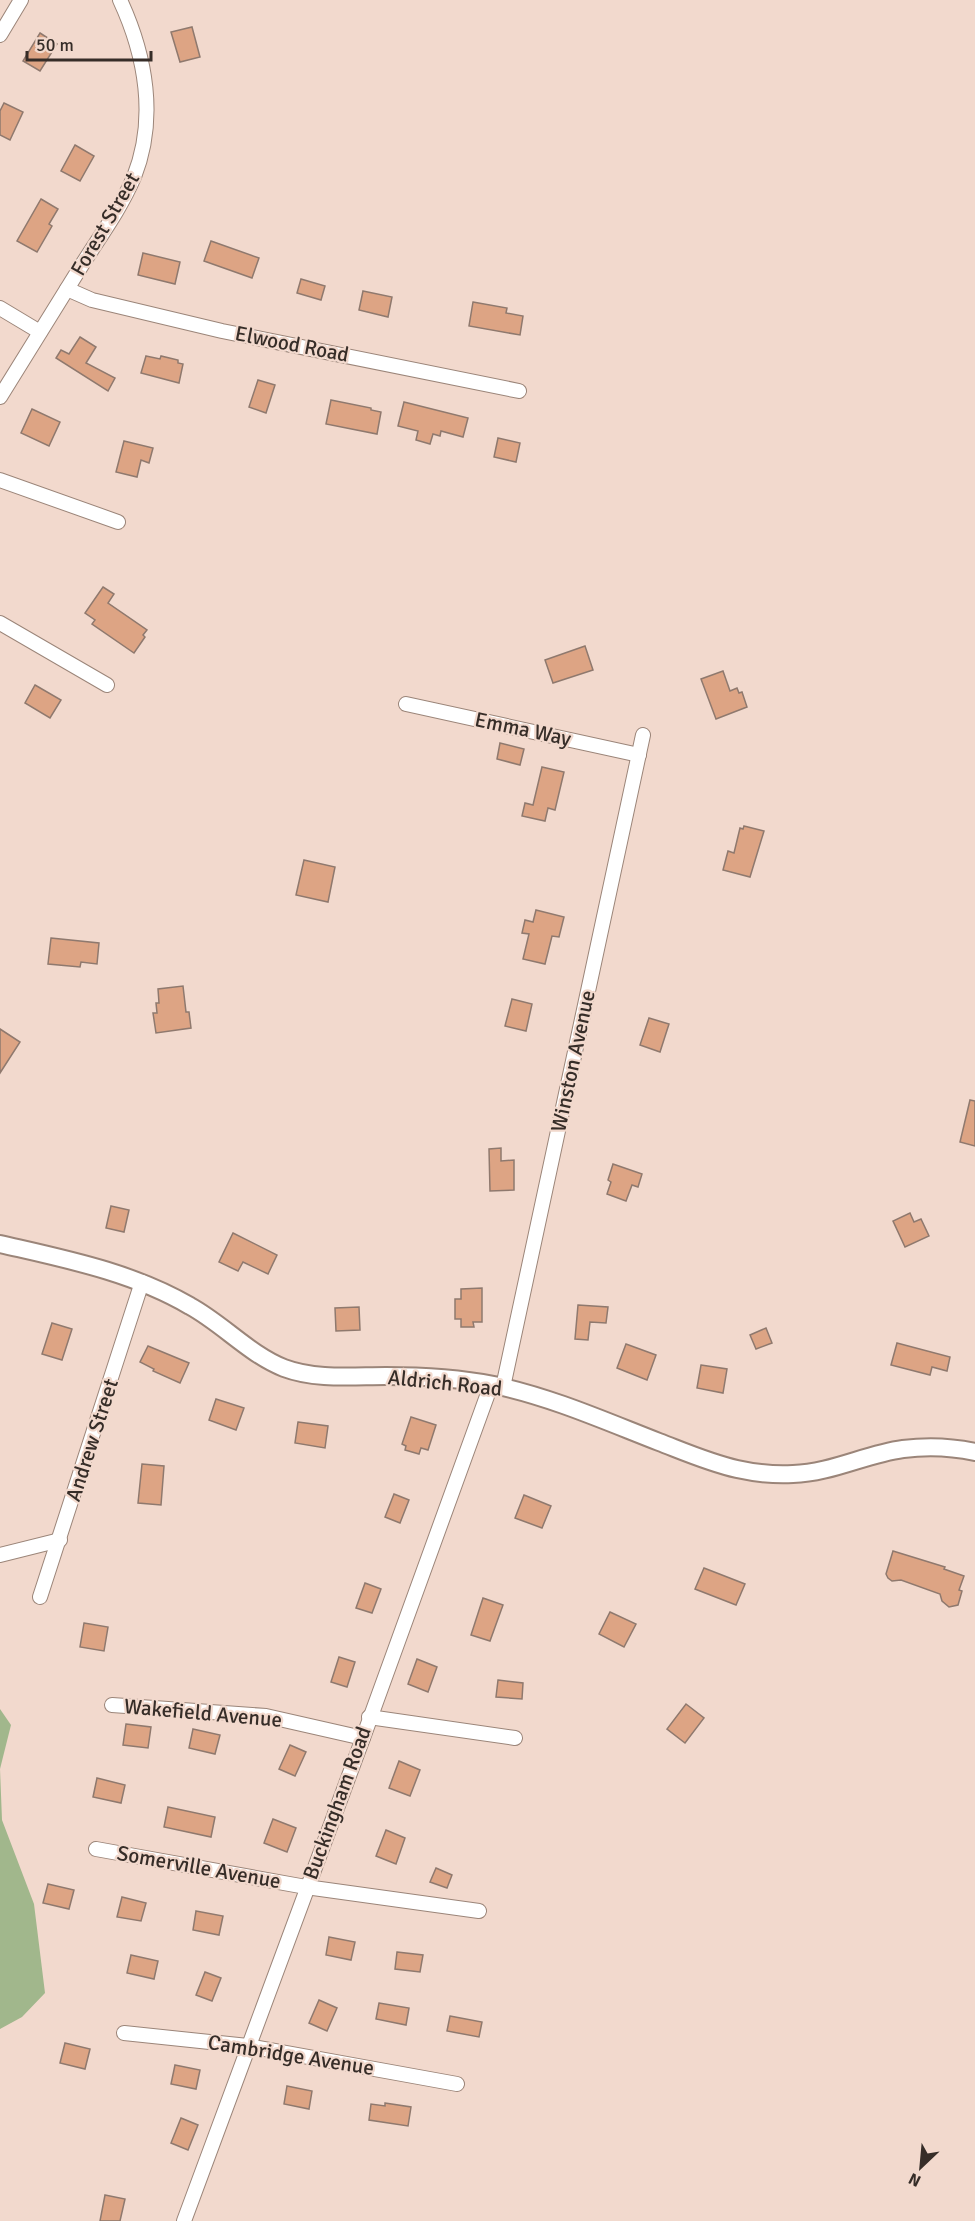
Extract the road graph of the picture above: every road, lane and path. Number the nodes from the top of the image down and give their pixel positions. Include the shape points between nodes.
1 (21, 0) edge
2 (120, 0) edge
3 (0, 35) edge
4 (67, 289) junction
5 (0, 308) edge
6 (40, 332) junction
7 (519, 391) dead end
8 (0, 397) edge
9 (0, 480) edge
10 (118, 522) dead end
11 (0, 622) edge
12 (107, 685) dead end
13 (406, 704) dead end
14 (644, 735) dead end
15 (639, 755) junction
16 (0, 1244) edge
17 (142, 1282) junction
18 (497, 1386) junction
19 (975, 1452) edge
20 (60, 1540) junction
21 (0, 1555) edge
22 (40, 1597) dead end
23 (112, 1706) dead end
24 (369, 1717) junction
25 (363, 1738) junction
26 (515, 1738) dead end
27 (96, 1849) dead end
28 (306, 1887) junction
29 (479, 1911) dead end
30 (124, 2033) dead end
31 (248, 2046) junction
32 (457, 2084) dead end
33 (184, 2221) edge

1 - 3 street
2 - 4 street, Forest Street via 144,77 148,111 145,138 133,179 119,207
4 - 6 street, Forest Street
4 - 7 street, Elwood Road via 92,300 222,331
5 - 6 street
6 - 8 street, Forest Street
9 - 10 street
11 - 12 street
13 - 15 street, Emma Way
14 - 15 street, Winston Avenue
15 - 18 street, Winston Avenue
16 - 17 street, Aldrich Road
17 - 18 street, Aldrich Road via 192,1306 261,1357 290,1370 316,1376 415,1376
17 - 20 street, Andrew Street
18 - 19 street, Aldrich Road via 567,1407 710,1462 758,1472 810,1472 912,1448
18 - 24 street, Buckingham Road
20 - 21 street
20 - 22 street, Andrew Street
23 - 25 street, Wakefield Avenue via 266,1716
24 - 25 street, Buckingham Road
24 - 26 street
25 - 28 street, Buckingham Road
27 - 28 street, Somerville Avenue
28 - 29 street, Somerville Avenue
28 - 31 street, Buckingham Road
30 - 31 street, Cambridge Avenue
31 - 32 street, Cambridge Avenue
31 - 33 street, Buckingham Road

